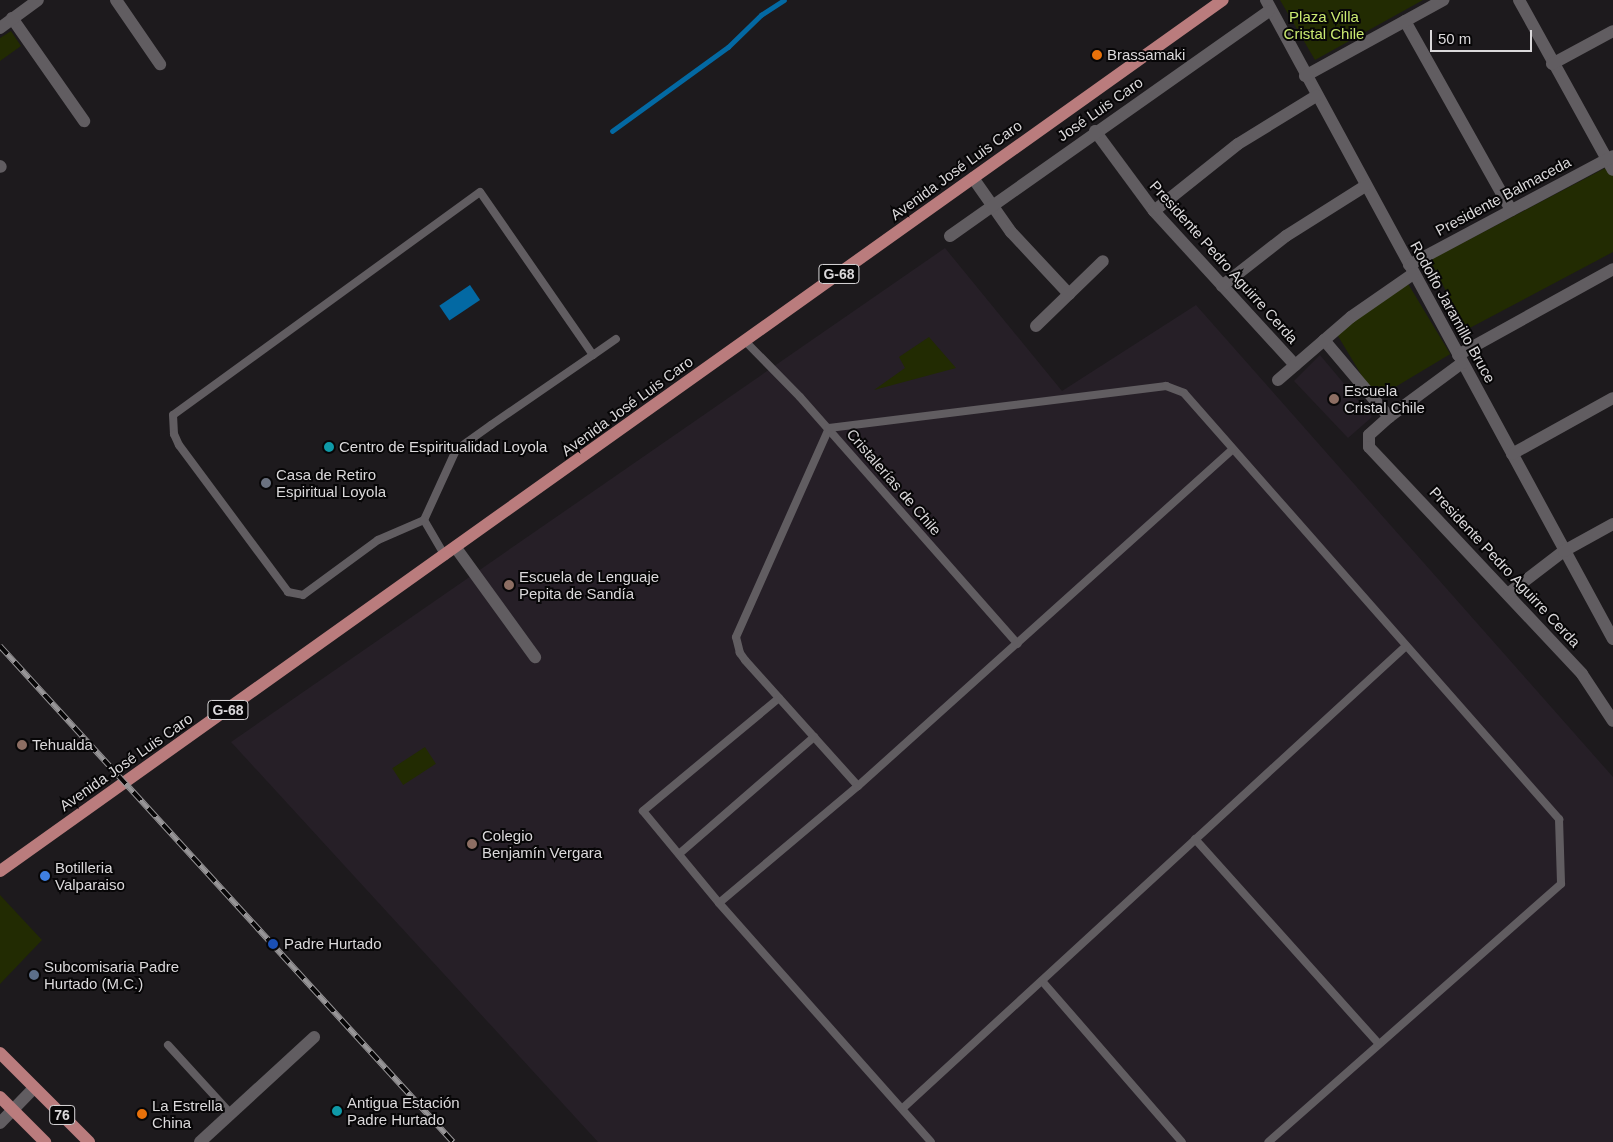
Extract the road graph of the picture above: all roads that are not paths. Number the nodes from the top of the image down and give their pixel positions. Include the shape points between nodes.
1 (38, 0) edge
2 (116, 0) edge
3 (1223, 0) edge
4 (1443, 0) edge
5 (1519, 0) edge
6 (1268, 5) edge
7 (12, 18) junction
8 (1405, 21) junction
9 (0, 28) edge
10 (1613, 31) edge
11 (160, 64) dead end
12 (1552, 64) junction
13 (1305, 76) junction
14 (1316, 96) junction
15 (84, 121) dead end
16 (1095, 131) junction
17 (1610, 162) edge
18 (973, 178) junction
19 (1365, 186) junction
20 (992, 204) junction
21 (1510, 210) junction
22 (1154, 211) junction
23 (950, 236) dead end
24 (1103, 260) dead end
25 (1411, 269) junction
26 (1613, 269) edge
27 (1222, 286) junction
28 (1069, 294) junction
29 (1036, 326) dead end
30 (616, 339) dead end
31 (1324, 340) junction
32 (745, 341) junction
33 (593, 355) junction
34 (1460, 359) junction
35 (1295, 365) junction
36 (1278, 380) dead end
37 (1613, 398) edge
38 (1389, 416) junction
39 (829, 428) junction
40 (1232, 450) junction
41 (1512, 454) junction
42 (424, 520) junction
43 (1613, 524) edge
44 (456, 548) junction
45 (1564, 551) junction
46 (445, 556) junction
47 (1509, 593) junction
48 (1613, 639) edge
49 (1018, 644) junction
50 (1406, 646) junction
51 (535, 657) dead end
52 (779, 698) junction
53 (1613, 721) edge
54 (814, 738) junction
55 (858, 786) junction
56 (1195, 839) junction
57 (679, 854) junction
58 (0, 871) edge
59 (719, 902) junction
60 (1042, 980) junction
61 (314, 1037) dead end
62 (1379, 1044) junction
63 (168, 1045) dead end
64 (0, 1053) edge
65 (34, 1088) junction
66 (0, 1097) edge
67 (902, 1108) junction
68 (13, 1110) junction
69 (231, 1114) junction
70 (0, 1123) edge
71 (45, 1142) edge
72 (89, 1142) edge
73 (200, 1142) edge
74 (931, 1142) edge
75 (1182, 1142) edge
76 (1268, 1142) edge

1 - 7 street
2 - 11 street
3 - 18 main road, Avenida José Luis Caro / G-68
4 - 8 street
5 - 12 street
6 - 13 street, Rodolfo Jaramillo Bruce
6 - 16 street, José Luis Caro
7 - 9 street
7 - 15 street
8 - 13 street
8 - 21 street
10 - 12 street
12 - 17 street
13 - 14 street, Rodolfo Jaramillo Bruce
14 - 19 street, Rodolfo Jaramillo Bruce
14 - 22 street via 1238,144
16 - 20 street, José Luis Caro
16 - 22 street, Presidente Pedro Aguirre Cerda
17 - 21 street, Presidente Balmaceda
18 - 20 street
18 - 32 main road, Avenida José Luis Caro / G-68
19 - 25 street, Rodolfo Jaramillo Bruce
19 - 27 street via 1286,236
20 - 23 street, José Luis Caro
20 - 28 street via 1011,232
21 - 25 street, Presidente Balmaceda
22 - 27 street, Presidente Pedro Aguirre Cerda
24 - 28 street
25 - 31 street, Presidente Balmaceda
25 - 34 street, Rodolfo Jaramillo Bruce
26 - 34 street
27 - 35 street, Presidente Pedro Aguirre Cerda
28 - 29 street
30 - 33 lane
31 - 35 street, Presidente Balmaceda
31 - 38 street, Presidente Pedro Aguirre Cerda
32 - 39 lane, Cristalerías de Chile
32 - 44 main road, Avenida José Luis Caro / G-68
33 - 42 lane via 456,450
33 - 42 lane via 480,192 173,415 179,446 288,592 303,595 378,540
34 - 38 street
34 - 41 street, Rodolfo Jaramillo Bruce
35 - 36 street, Presidente Balmaceda
37 - 41 street
38 - 47 street, Presidente Pedro Aguirre Cerda via 1368,440 1372,450
39 - 40 lane via 1166,386 1184,393
39 - 49 lane, Cristalerías de Chile
39 - 52 lane via 736,636 740,653
40 - 49 lane
40 - 50 lane
41 - 45 street, Rodolfo Jaramillo Bruce
42 - 46 lane
43 - 45 street
44 - 46 main road, Avenida José Luis Caro / G-68
44 - 51 street
45 - 47 street
45 - 48 street, Rodolfo Jaramillo Bruce
46 - 58 main road, Avenida José Luis Caro / G-68
47 - 53 street, Presidente Pedro Aguirre Cerda via 1582,674
49 - 55 lane
50 - 56 lane
50 - 62 lane via 1559,819 1561,884
52 - 54 lane
52 - 57 lane via 644,811
54 - 55 lane
54 - 57 lane
55 - 59 lane
56 - 60 lane
56 - 62 lane
57 - 59 lane
59 - 67 lane
60 - 67 lane
60 - 75 lane
61 - 69 street
62 - 76 lane
63 - 69 lane
64 - 65 main road, 76
65 - 68 street
65 - 72 main road, 76
66 - 68 main road, 76
67 - 74 lane
68 - 70 street
68 - 71 main road, 76
69 - 73 street

